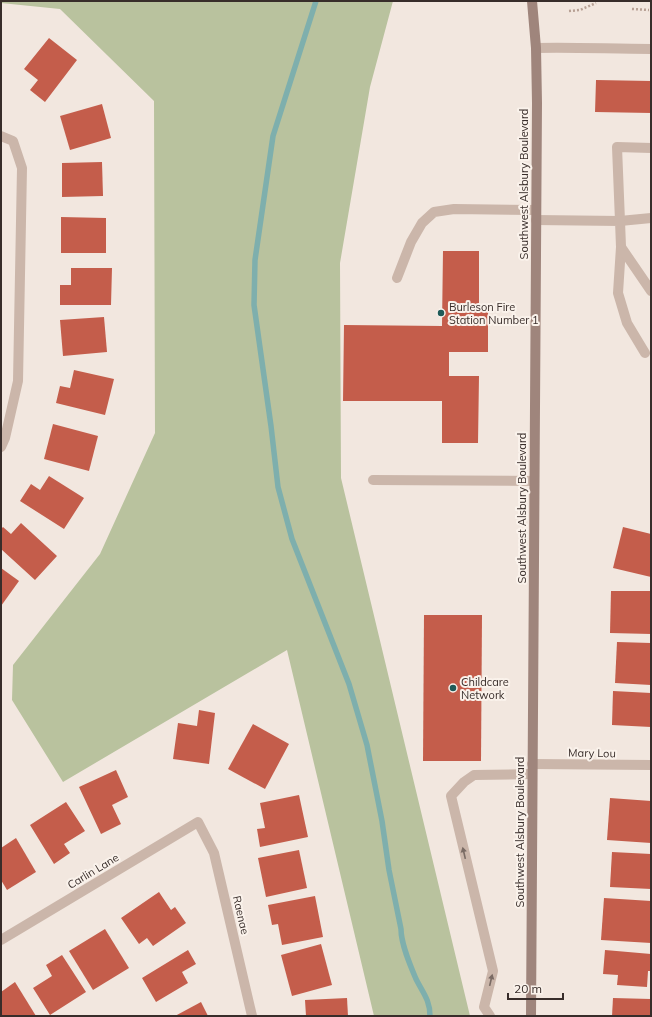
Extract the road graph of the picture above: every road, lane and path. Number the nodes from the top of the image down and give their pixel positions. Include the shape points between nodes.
1 (532, 1) edge
2 (596, 2) dead end
3 (632, 9) dead end
4 (649, 10) dead end
5 (569, 11) dead end
6 (536, 48) junction
7 (651, 49) edge
8 (1, 136) edge
9 (651, 148) edge
10 (536, 215) junction
11 (651, 218) edge
12 (620, 221) junction
13 (621, 247) junction
14 (397, 278) dead end
15 (651, 291) edge
16 (645, 352) dead end
17 (1, 447) edge
18 (373, 480) dead end
19 (534, 481) junction
20 (651, 765) edge
21 (532, 769) junction
22 (198, 822) joint
23 (1, 940) edge
24 (252, 1016) edge
25 (490, 1016) edge
26 (531, 1016) edge

1 - 6 main road, Southwest Alsbury Boulevard
2 - 5 path via 580,10
3 - 4 path
6 - 7 street
6 - 10 main road, Southwest Alsbury Boulevard
8 - 17 street via 13,141 22,168 18,381
9 - 12 street via 617,147
10 - 12 street
10 - 14 street via 454,209 434,212 422,223 411,242
10 - 19 main road, Southwest Alsbury Boulevard
11 - 12 street
12 - 13 street
13 - 15 street
13 - 16 street via 618,293 627,323
18 - 19 street
19 - 21 main road, Southwest Alsbury Boulevard
20 - 21 street, Mary Lou
25 -> 21 street, Mary Lou via 484,1007 493,971 451,796 474,775
21 - 26 main road, Southwest Alsbury Boulevard
22 - 23 street, Carlin Lane
22 - 24 street, Raenae via 214,853

